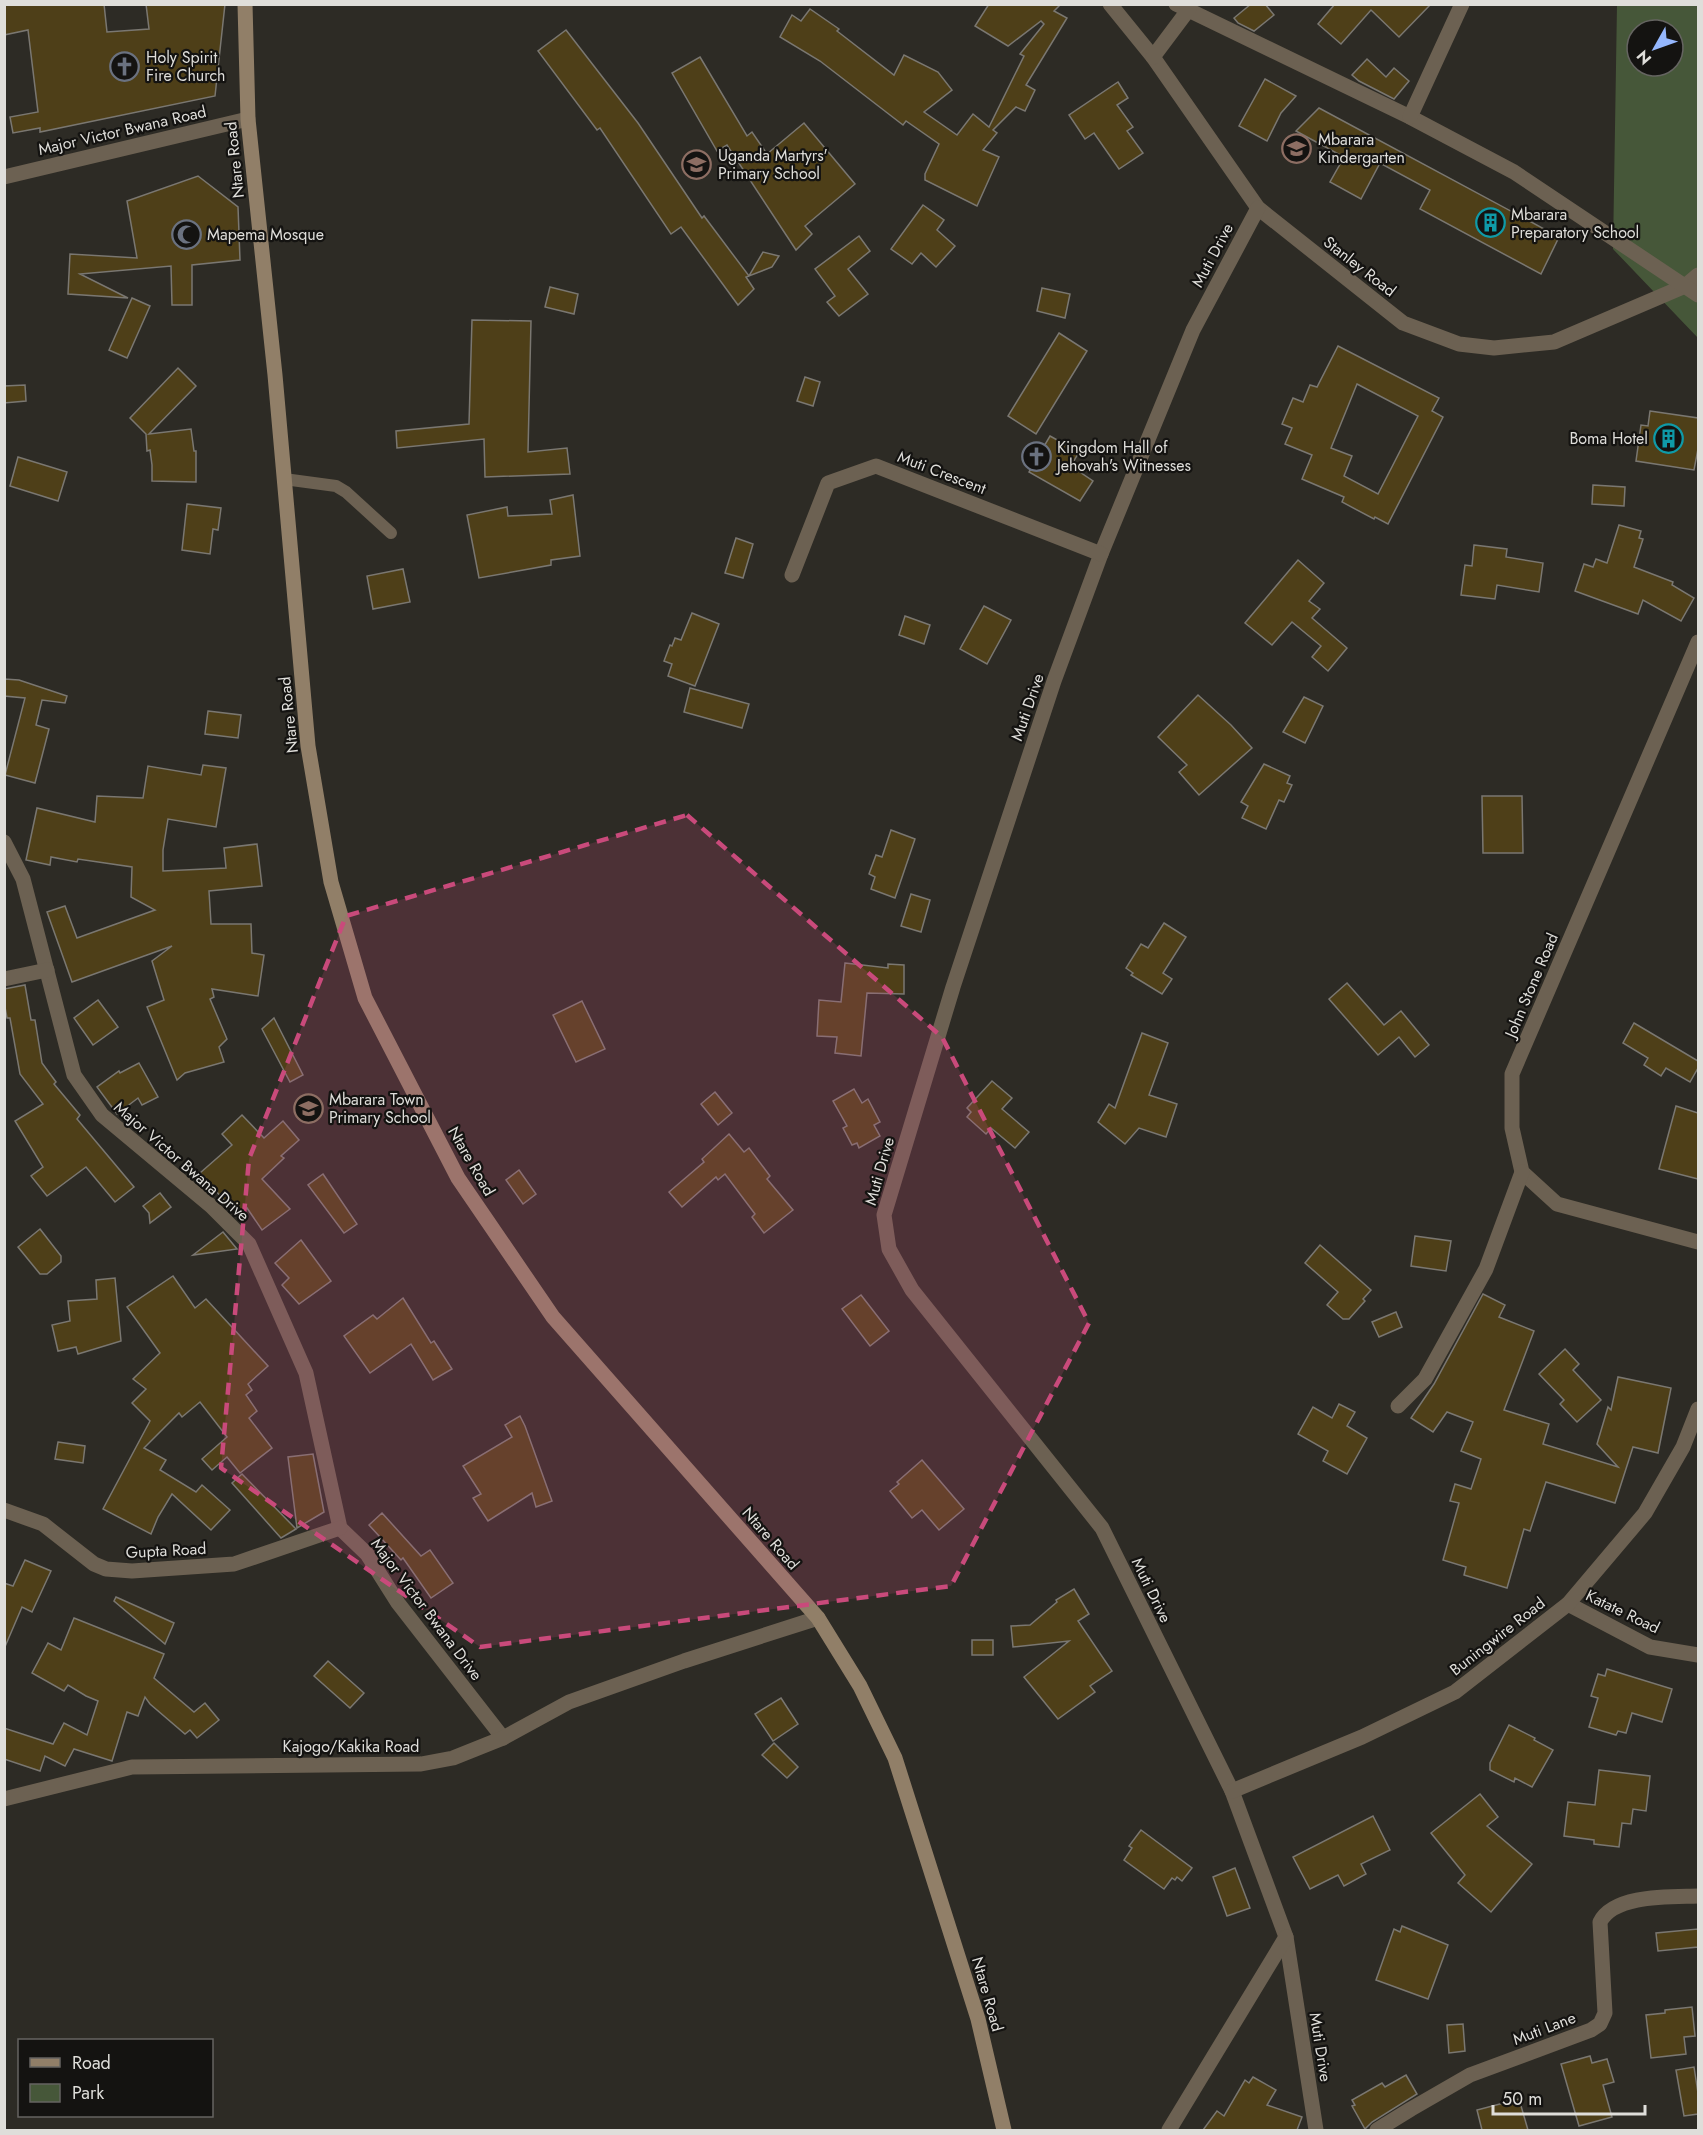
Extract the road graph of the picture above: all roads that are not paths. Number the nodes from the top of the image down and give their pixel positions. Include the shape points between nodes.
1 (245, 4) edge
2 (1110, 4) edge
3 (1462, 4) edge
4 (1183, 7) edge
5 (1153, 57) junction
6 (1410, 117) junction
7 (248, 119) junction
8 (4, 177) edge
9 (1258, 208) junction
10 (1698, 275) edge
11 (1685, 286) junction
12 (1698, 295) edge
13 (284, 479) junction
14 (391, 533) dead end
15 (1101, 554) junction
16 (792, 575) dead end
17 (1698, 642) edge
18 (4, 842) edge
19 (47, 970) junction
20 (4, 980) edge
21 (1522, 1172) junction
22 (1698, 1242) edge
23 (1398, 1406) dead end
24 (1698, 1409) edge
25 (4, 1510) edge
26 (340, 1528) junction
27 (1568, 1604) junction
28 (818, 1618) junction
29 (1698, 1655) edge
30 (503, 1738) junction
31 (1232, 1791) junction
32 (4, 1799) edge
33 (1698, 1896) edge
34 (1286, 1937) junction
35 (1004, 2130) edge
36 (1169, 2130) edge
37 (1316, 2130) edge
38 (1377, 2130) edge

1 - 7 main road, Ntare Road
2 - 5 street, Stanley Road
3 - 6 street
4 - 5 street
4 - 6 street
5 - 9 street, Stanley Road
6 - 11 street via 1514,172
7 - 8 street, Major Victor Bwana Road
7 - 13 main road, Ntare Road
9 - 11 street, Stanley Road via 1403,323 1460,344 1494,348 1554,342
9 - 15 street, Muti Drive via 1193,330
10 - 11 street, Stanley Road
11 - 12 street
13 - 14 lane via 336,486
13 - 28 main road, Ntare Road via 308,746 331,882 364,998 458,1178 553,1317
15 - 16 street, Muti Crescent via 876,466 828,483
15 - 31 street, Muti Drive via 1054,681 953,987 884,1215 889,1249 912,1290 1102,1528
17 - 21 street, John Stone Road via 1512,1074 1512,1128
18 - 19 street, Major Victor Bwana Drive via 23,879
19 - 20 street
19 - 26 street, Major Victor Bwana Drive via 74,1075 102,1115 211,1206 249,1244 306,1373
21 - 22 street via 1557,1204
21 - 23 street via 1481,1279 1425,1379
24 - 27 street, Buningwire Road via 1683,1447 1645,1513
25 - 26 street, Gupta Road via 43,1524 94,1564 123,1570 234,1564
26 - 30 street, Major Victor Bwana Drive via 367,1554 398,1603
27 - 29 street, Katate Road via 1650,1647
27 - 31 street, Buningwire Road via 1455,1692 1362,1737
28 - 30 street, Kajogo/Kakika Road via 684,1660 569,1702
28 - 35 main road, Ntare Road via 860,1686 895,1758 978,2019
30 - 32 street, Kajogo/Kakika Road via 453,1758 421,1764 132,1767
31 - 34 street, Muti Drive
33 - 38 street, Muti Lane via 1640,1899 1603,1915 1599,1922 1605,2013 1591,2030 1470,2075
34 - 36 street
34 - 37 street, Muti Drive

